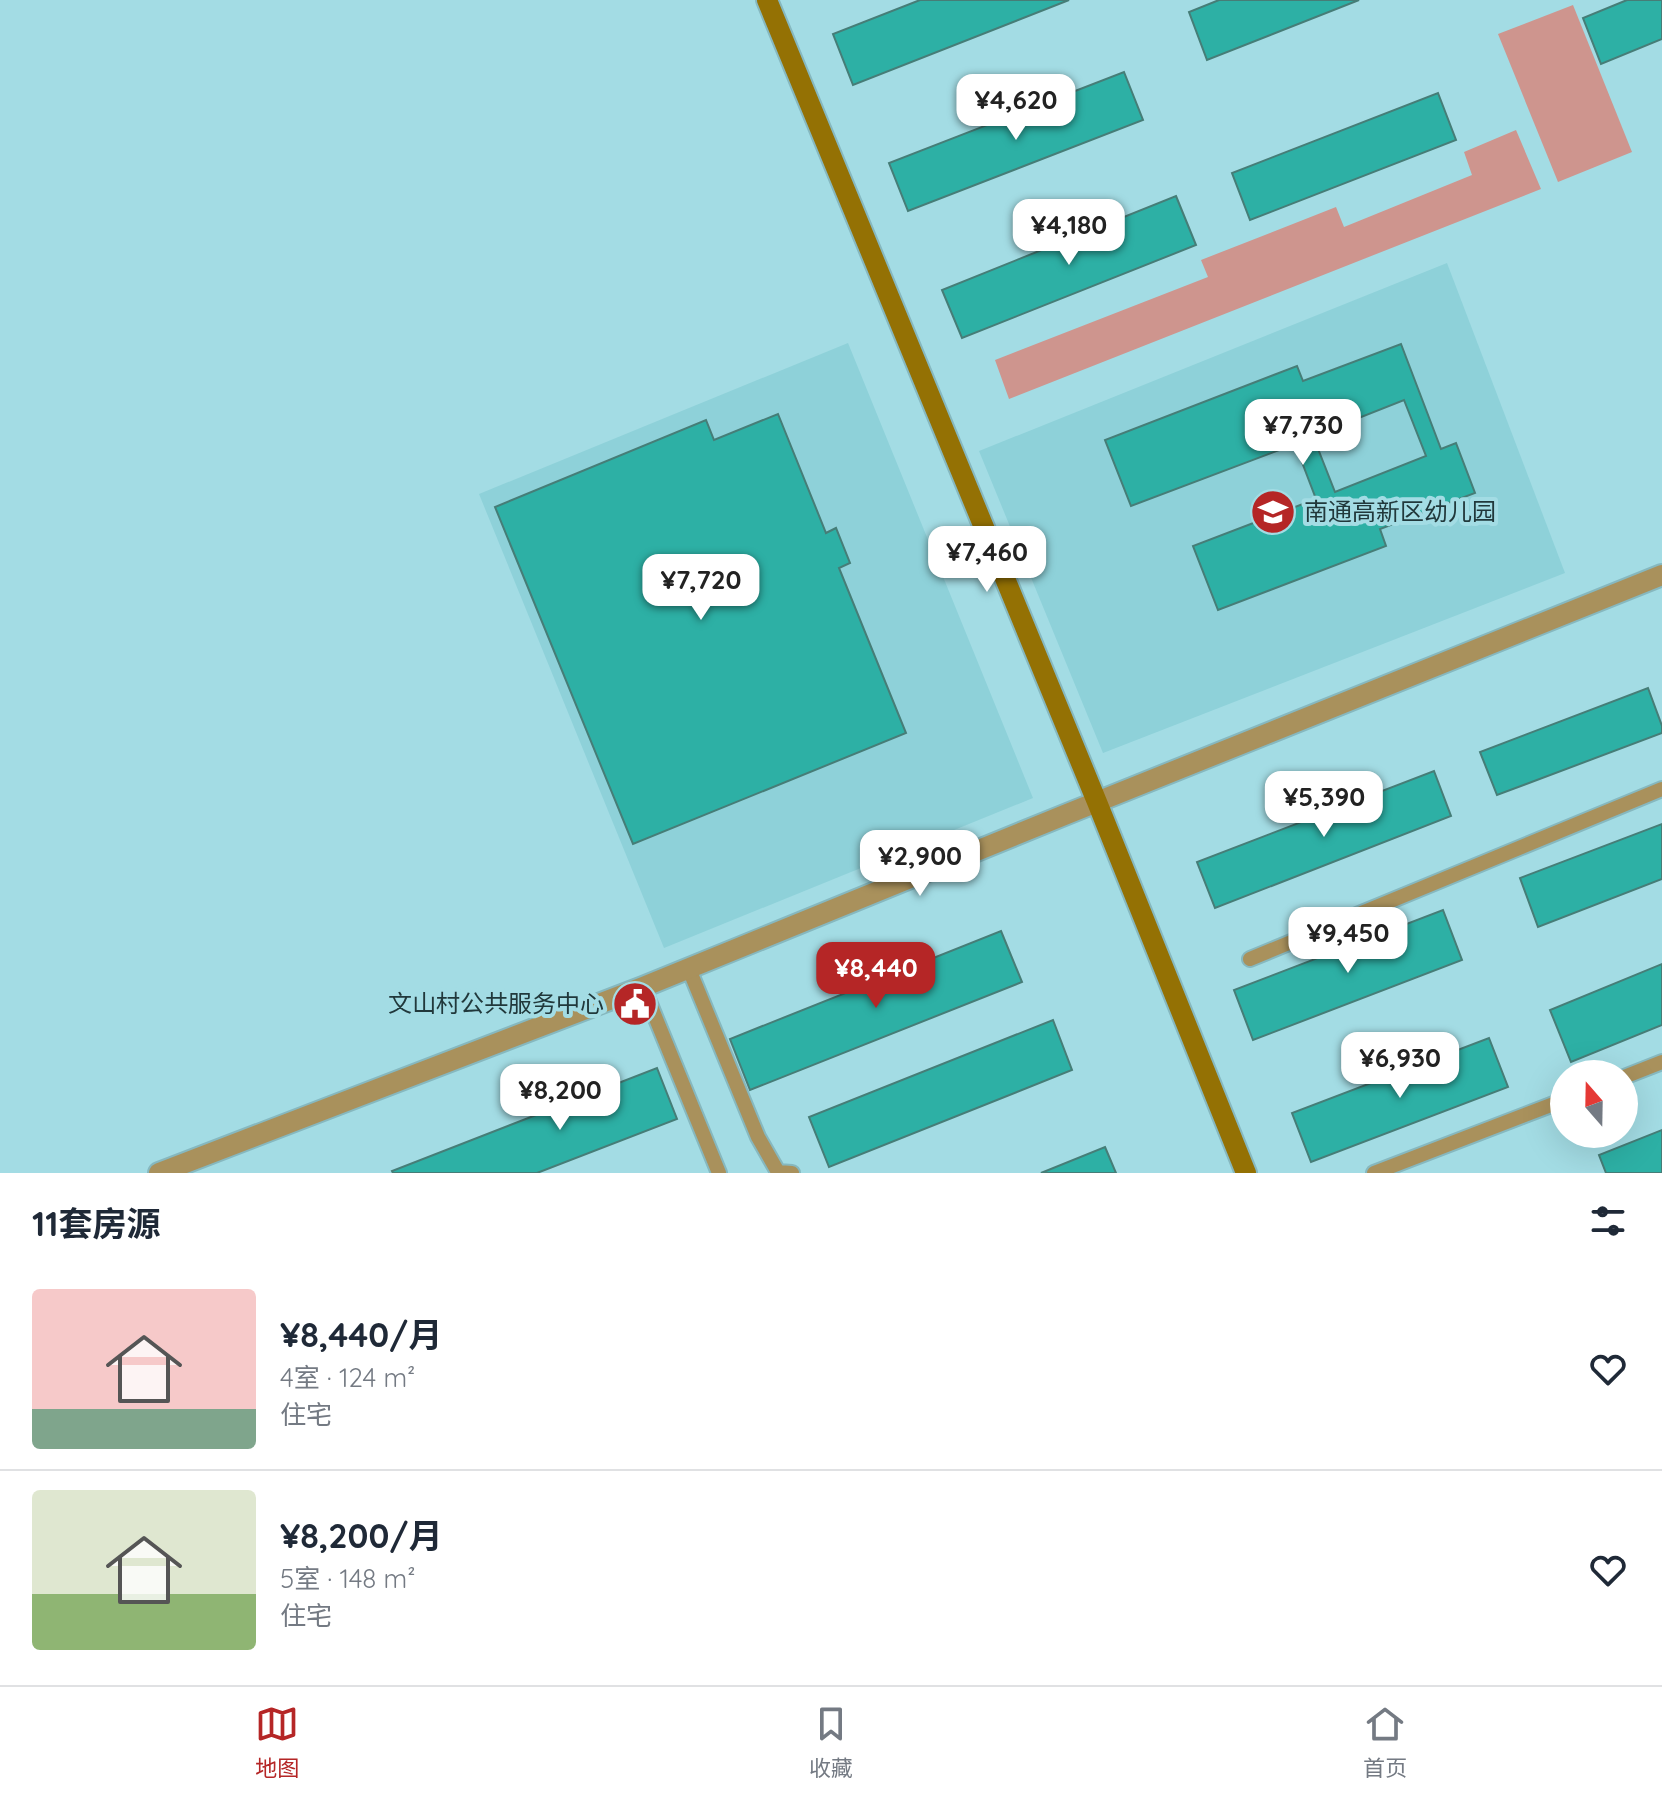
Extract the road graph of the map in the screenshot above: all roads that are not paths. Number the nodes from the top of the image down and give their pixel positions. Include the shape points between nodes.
1 (767, 0) edge
2 (1662, 575) edge
3 (1662, 789) edge
4 (1097, 802) junction
5 (1250, 959) dead end
6 (689, 969) junction
7 (643, 987) junction
8 (1662, 1062) edge
9 (1638, 1071) edge
10 (1550, 1105) edge
11 (159, 1173) edge
12 (719, 1173) edge
13 (792, 1173) edge
14 (1246, 1173) edge
15 (1374, 1173) edge

1 - 4 street
2 - 4 street
3 - 5 lane
4 - 6 street
4 - 14 street
6 - 7 street
6 - 13 lane via 758,1137 778,1172
7 - 11 street
7 - 12 lane
8 - 9 lane
10 - 15 lane

